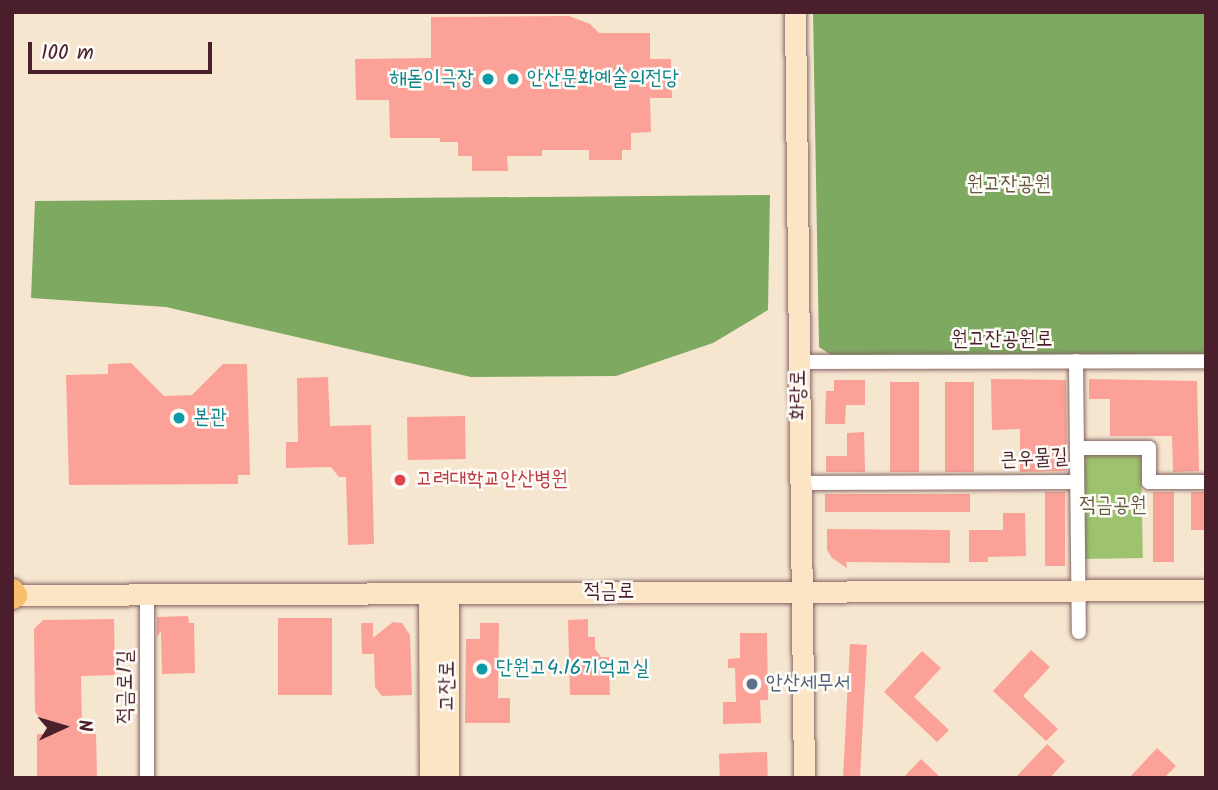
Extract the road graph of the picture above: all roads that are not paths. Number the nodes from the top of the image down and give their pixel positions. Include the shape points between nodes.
1 (795, 12) edge
2 (1076, 361) junction
3 (1206, 361) edge
4 (799, 362) junction
5 (1077, 448) junction
6 (1077, 482) junction
7 (1206, 482) edge
8 (800, 483) junction
9 (1079, 590) junction
10 (1206, 590) edge
11 (802, 591) junction
12 (13, 594) edge
13 (438, 594) junction
14 (147, 596) junction
15 (1079, 632) dead end
16 (147, 778) edge
17 (430, 778) edge
18 (449, 778) edge
19 (804, 778) edge

1 - 4 street, 화랑로
2 - 3 street, 원고잔공원로
2 - 4 street, 원고잔공원로
2 - 5 street
4 - 8 street, 화랑로
5 - 6 street, 큰우물길
5 - 7 street, 큰우물길 via 1149,448 1149,482
6 - 8 street, 큰우물길
6 - 9 street
8 - 11 street, 화랑로
9 - 10 street, 적금로
9 - 11 street, 적금로
9 - 15 street
11 - 13 street, 적금로
11 - 19 street, 화랑로
12 - 14 street, 적금로
13 - 14 street, 적금로
13 - 17 street, 고잔로
13 - 18 street, 고잔로
14 - 16 street, 적금로1길

